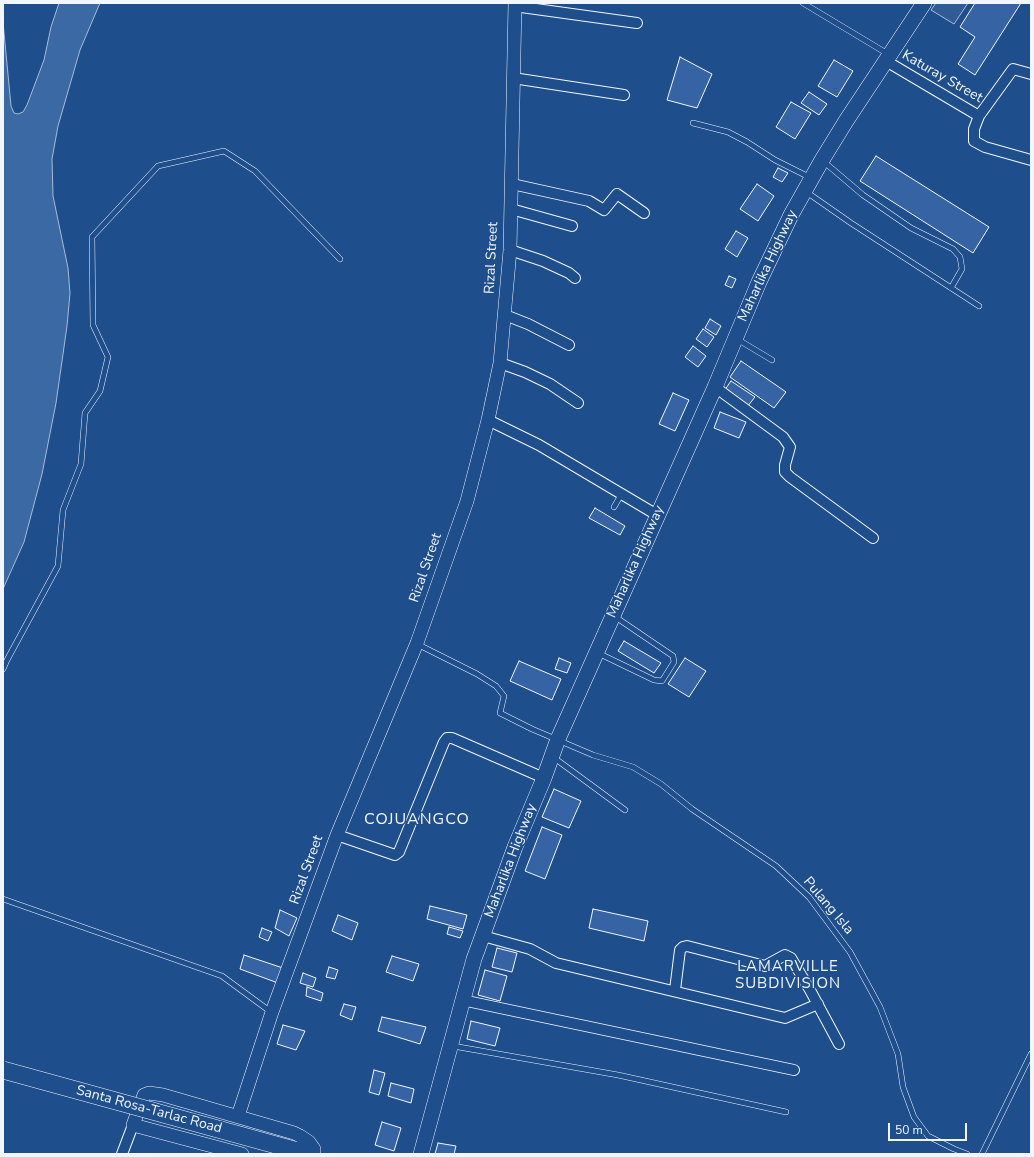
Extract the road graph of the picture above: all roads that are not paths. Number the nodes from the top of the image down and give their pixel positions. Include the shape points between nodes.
1 (802, 3) edge
2 (924, 3) edge
3 (514, 5) edge
4 (637, 22) dead end
5 (888, 58) junction
6 (1031, 74) edge
7 (513, 78) junction
8 (624, 95) dead end
9 (979, 116) junction
10 (693, 123) dead end
11 (822, 160) junction
12 (1031, 160) edge
13 (512, 184) junction
14 (808, 185) junction
15 (511, 209) junction
16 (644, 213) dead end
17 (572, 226) dead end
18 (510, 250) junction
19 (340, 258) dead end
20 (576, 278) dead end
21 (951, 288) junction
22 (979, 306) dead end
23 (505, 315) junction
24 (735, 338) junction
25 (569, 345) dead end
26 (772, 360) dead end
27 (500, 363) junction
28 (715, 387) junction
29 (578, 403) dead end
30 (488, 420) junction
31 (621, 494) junction
32 (614, 507) dead end
33 (657, 516) junction
34 (873, 538) dead end
35 (614, 615) junction
36 (417, 644) junction
37 (597, 652) junction
38 (3, 669) edge
39 (558, 739) junction
40 (552, 757) junction
41 (544, 778) junction
42 (625, 810) dead end
43 (337, 835) junction
44 (3, 899) edge
45 (483, 936) junction
46 (675, 990) junction
47 (462, 1000) junction
48 (818, 1004) junction
49 (272, 1012) junction
50 (839, 1044) dead end
51 (450, 1046) junction
52 (1031, 1054) edge
53 (3, 1070) edge
54 (794, 1070) dead end
55 (786, 1112) dead end
56 (238, 1116) junction
57 (133, 1125) junction
58 (217, 1151) edge
59 (302, 1152) edge
60 (122, 1154) edge
61 (242, 1154) edge
62 (314, 1154) edge
63 (421, 1154) edge
64 (967, 1154) edge
65 (982, 1154) edge

1 - 5 lane
2 - 5 main road, Maharlika Highway
3 - 4 street
3 - 7 street, Rizal Street
5 - 9 street, Katuray Street
5 - 11 main road, Maharlika Highway
6 - 9 street, Katuray Street via 1013,69
7 - 8 street
7 - 13 street, Rizal Street
9 - 12 street via 974,129 974,140 985,147
10 - 14 lane via 728,132 747,142
11 - 14 main road, Maharlika Highway
11 - 21 lane via 869,199 911,228 953,249 960,257 962,269
13 - 15 street, Rizal Street
13 - 16 street via 589,201 604,210 617,194
14 - 21 lane via 851,224
14 - 24 main road, Maharlika Highway via 783,230
15 - 17 street
15 - 18 street, Rizal Street
18 - 20 street via 543,261
18 - 23 street, Rizal Street
19 - 38 lane via 255,170 224,151 158,166 92,237 93,325 108,357 100,391 85,413 81,464 63,510 58,566
21 - 22 lane
23 - 25 street
23 - 27 street, Rizal Street
24 - 26 lane
24 - 28 main road, Maharlika Highway
27 - 29 street via 550,384
27 - 30 street, Rizal Street
28 - 33 main road, Maharlika Highway
28 - 34 street via 783,437 790,447 785,472
30 - 31 street via 539,445
30 - 36 street, Rizal Street via 467,500
31 - 32 lane
31 - 33 street
33 - 35 main road, Maharlika Highway
35 - 37 main road, Maharlika Highway
35 - 37 lane via 673,656 674,662 662,681 654,680
36 - 39 lane, Pulang Isla via 496,686 504,696 500,713
36 - 43 street, Rizal Street
37 - 39 main road, Maharlika Highway
39 - 40 main road, Maharlika Highway
39 - 64 lane, Pulang Isla via 593,755 633,767 661,784 692,809 776,866 809,897 850,952 880,1007 898,1054 903,1087 914,1117 928,1136
40 - 41 main road, Maharlika Highway
40 - 42 lane
41 - 43 street via 447,738 399,852 395,855
41 - 45 main road, Maharlika Highway via 515,847
43 - 49 street, Rizal Street
44 - 49 lane via 222,976
45 - 46 street via 530,949 556,963
45 - 47 main road, Maharlika Highway
46 - 48 street via 785,1018
46 - 48 street via 682,947 687,946 765,966 785,955 790,958
47 - 51 main road, Maharlika Highway
47 - 54 street
48 - 50 street
49 - 56 street, Rizal Street
51 - 55 lane via 618,1075
51 - 63 main road, Maharlika Highway
52 - 65 lane
53 - 59 highway, Santa Rosa-Tarlac Road, bridge
56 - 57 street via 163,1094 149,1093 144,1095
56 - 62 street via 300,1136 309,1142
57 - 58 street
57 - 60 street
58 - 61 street

